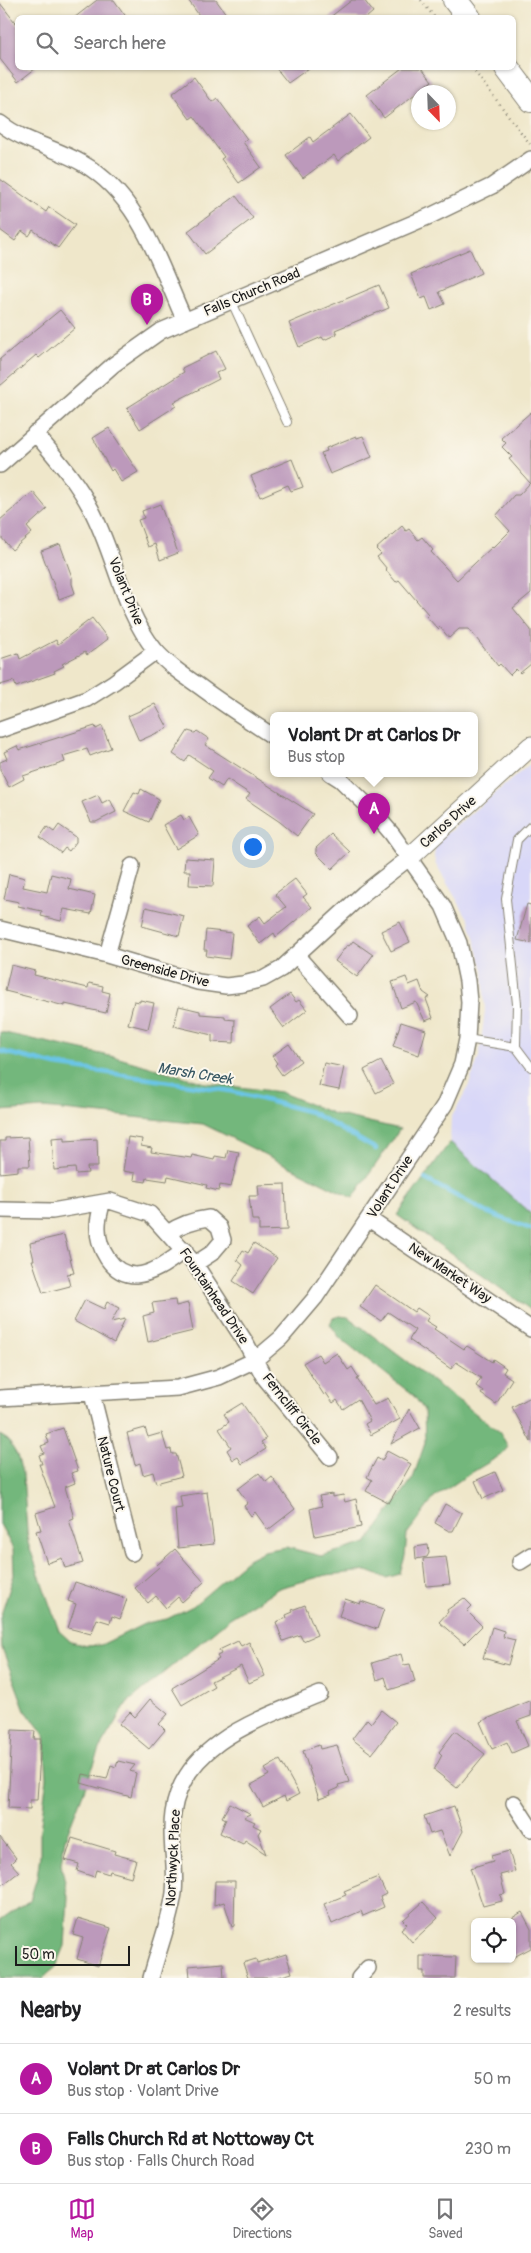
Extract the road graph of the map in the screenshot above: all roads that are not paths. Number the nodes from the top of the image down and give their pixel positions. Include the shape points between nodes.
1 (455, 0) edge
2 (467, 15) edge
3 (508, 70) edge
4 (531, 100) edge
5 (0, 123) edge
6 (531, 159) edge
7 (231, 300) junction
8 (185, 321) junction
9 (287, 422) dead end
10 (35, 433) junction
11 (0, 465) edge
12 (156, 651) junction
13 (0, 730) edge
14 (270, 734) edge
15 (531, 746) edge
16 (335, 777) edge
17 (531, 826) edge
18 (409, 858) junction
19 (132, 866) dead end
20 (0, 929) edge
21 (107, 955) junction
22 (296, 956) junction
23 (350, 1016) dead end
24 (467, 1039) junction
25 (516, 1047) junction
26 (531, 1067) edge
27 (102, 1202) junction
28 (0, 1210) edge
29 (369, 1219) junction
30 (168, 1233) junction
31 (185, 1250) junction
32 (195, 1264) junction
33 (531, 1329) edge
34 (255, 1360) junction
35 (92, 1394) junction
36 (0, 1398) edge
37 (330, 1458) dead end
38 (132, 1552) dead end
39 (320, 1694) dead end
40 (514, 1803) dead end
41 (531, 1829) edge
42 (151, 1978) edge

1 - 2 main road
3 - 4 main road
5 - 8 street via 81,162 118,191 141,224
6 - 7 street, Falls Church Road via 492,186 432,215
7 - 8 street, Falls Church Road
7 - 9 lane
8 - 10 street, Falls Church Road via 161,331 113,365
10 - 11 street, Falls Church Road
10 - 12 street, Volant Drive via 91,508 127,598 146,638
12 - 13 street via 87,698
12 - 14 street, Volant Drive via 172,667
15 - 18 street, Carlos Drive
16 - 18 street, Volant Drive via 369,807
17 - 25 lane via 517,840 506,899 517,1004
18 - 22 street, Greenside Drive via 364,893
18 - 24 street, Volant Drive via 443,906 459,942 469,1002
19 - 21 street
20 - 21 street, Greenside Drive
21 - 22 street, Greenside Drive via 198,982 226,986 263,979
22 - 23 street
24 - 25 lane
24 - 29 street, Volant Drive via 462,1064 445,1104
25 - 26 lane
27 - 28 street, Fountainhead Drive via 52,1211
27 - 30 street, Fountainhead Drive via 110,1201 150,1214
27 - 31 street via 98,1226 102,1252 118,1270 136,1275 158,1268
29 - 33 street, New Market Way
29 - 34 street, Volant Drive via 298,1319
30 - 31 street, Fountainhead Drive
30 - 32 street via 180,1225 209,1218 219,1227 222,1240 218,1247
31 - 32 street, Fountainhead Drive
32 - 34 street, Fountainhead Drive
34 - 35 street, Volant Drive via 198,1384 151,1391
34 - 37 street, Ferncliff Circle via 264,1377
35 - 36 street, Volant Drive
35 - 38 street, Nature Court
39 - 42 street, Northwyck Place via 222,1740 199,1760 184,1782 173,1812 173,1900
40 - 41 street

